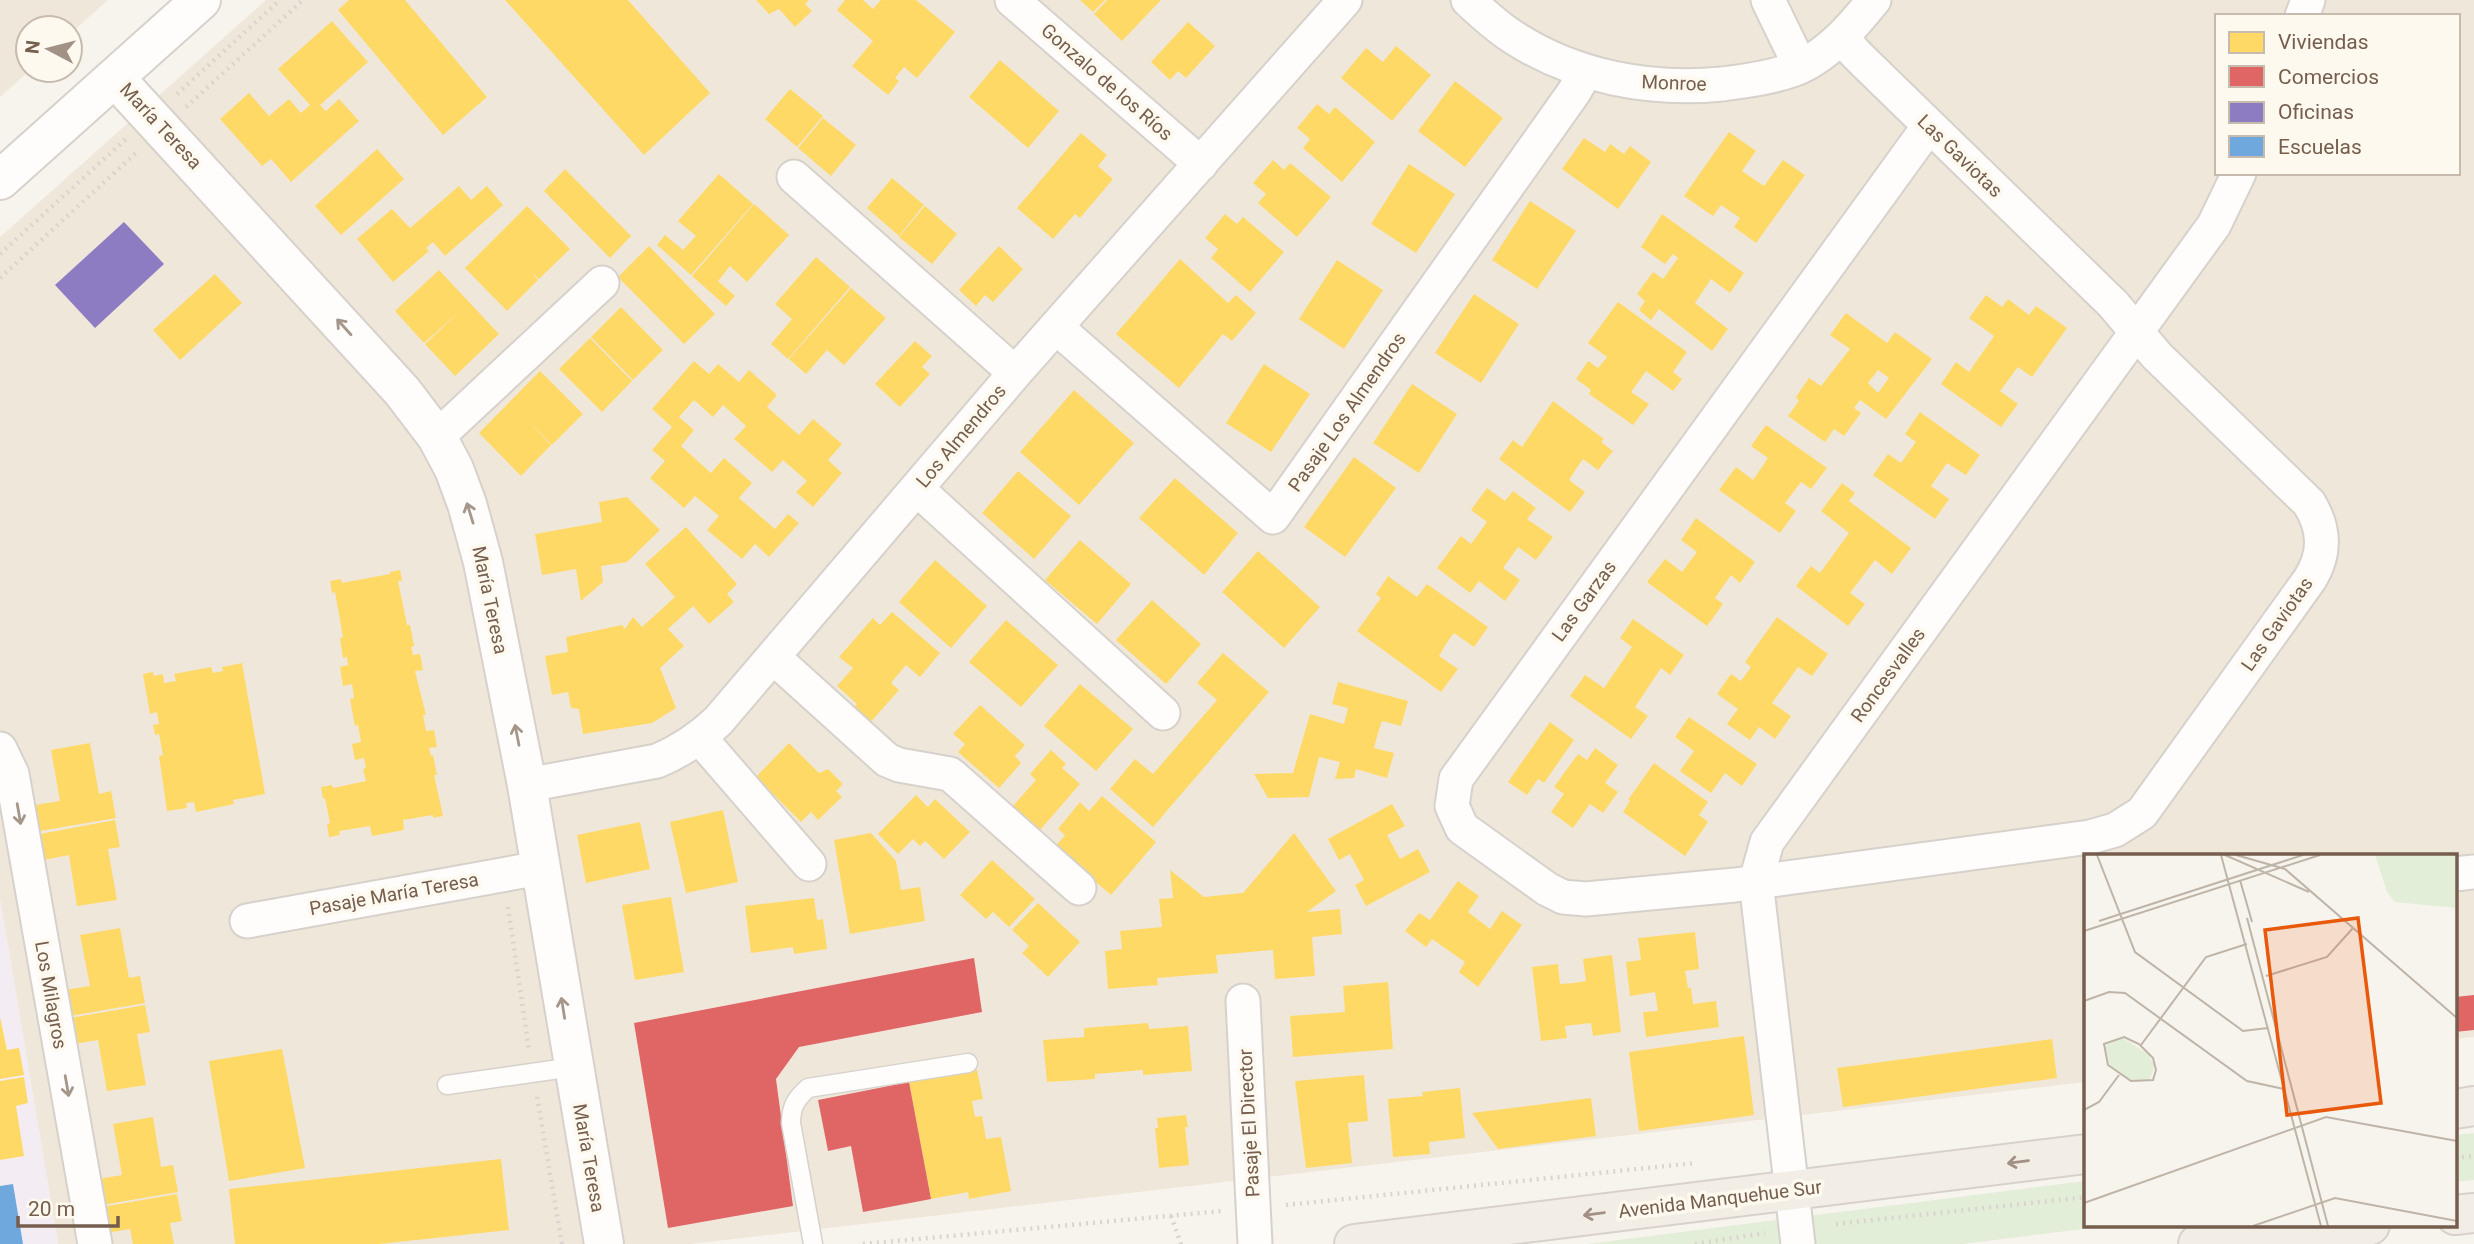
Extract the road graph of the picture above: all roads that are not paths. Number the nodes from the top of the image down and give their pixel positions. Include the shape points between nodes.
1 (201, 0) edge
2 (1012, 0) edge
3 (1345, 0) edge
4 (1468, 0) edge
5 (1768, 0) edge
6 (1874, 0) edge
7 (1842, 38) junction
8 (1800, 66) junction
9 (1586, 71) junction
10 (116, 78) junction
11 (1929, 126) junction
12 (1201, 164) junction
13 (2238, 175) edge
14 (794, 177) dead end
15 (0, 180) edge
16 (602, 284) dead end
17 (1056, 327) junction
18 (2137, 331) junction
19 (1015, 373) junction
20 (437, 437) junction
21 (917, 489) junction
22 (773, 657) junction
23 (1163, 713) dead end
24 (700, 738) junction
25 (0, 749) edge
26 (527, 785) junction
27 (809, 864) dead end
28 (540, 868) junction
29 (2474, 872) edge
30 (2456, 874) edge
31 (1756, 881) junction
32 (1079, 888) dead end
33 (247, 921) dead end
34 (1243, 1001) dead end
35 (968, 1063) dead end
36 (573, 1068) junction
37 (447, 1085) dead end
38 (2474, 1106) edge
39 (2456, 1109) edge
40 (2084, 1154) edge
41 (1791, 1190) junction
42 (2474, 1213) edge
43 (2456, 1215) edge
44 (2361, 1226) edge
45 (1797, 1236) edge
46 (95, 1244) edge
47 (604, 1244) edge
48 (813, 1244) edge
49 (1255, 1244) edge
50 (1354, 1244) edge
51 (2197, 1244) edge

1 - 10 street
2 - 12 street, Gonzalo de los Ríos
3 - 12 street, Los Almendros
4 - 9 street, Monroe via 1511,36
5 - 8 street
6 - 7 street, Monroe
7 - 8 street, Monroe
7 - 11 street, Las Gaviotas
8 - 9 street, Monroe via 1741,82 1707,85 1651,84
9 - 17 street, Pasaje Los Almendros via 1273,517
10 - 15 street
20 -> 10 street, María Teresa via 402,391
11 - 18 street, Las Gaviotas
11 - 31 street, Las Garzas via 1463,767 1452,792 1452,806 1462,828 1563,897 1586,899
12 - 17 street, Los Almendros
13 - 18 street, Roncesvalles via 2214,225
14 - 19 street
16 - 20 street
17 - 19 street, Los Almendros
18 - 31 street, Roncesvalles via 1768,842
18 - 31 street, Las Gaviotas via 2157,356 2309,503 2317,515 2323,543 2311,579 2142,813 2122,826 2090,836
19 - 21 street, Los Almendros
26 -> 20 street, María Teresa via 476,533 454,469
21 - 22 street, Los Almendros
21 - 23 street
22 - 24 street, Los Almendros
22 - 32 street via 887,760 950,774
24 - 26 street, Los Almendros via 657,761
24 - 27 street
25 -> 46 street, Los Milagros via 12,774
26 - 28 street, María Teresa
28 - 33 street, Pasaje María Teresa
36 -> 28 street, María Teresa
29 - 30 street
31 - 41 street, Roncesvalles
34 - 49 street, Pasaje El Director
35 - 48 lane via 808,1088 797,1099 791,1123
36 - 37 lane
36 - 47 street, María Teresa
38 - 39 main road
40 -> 41 main road, Avenida Manquehue Sur
41 - 45 street, Roncesvalles
41 -> 50 main road, Avenida Manquehue Sur
42 - 43 main road
44 - 51 main road

